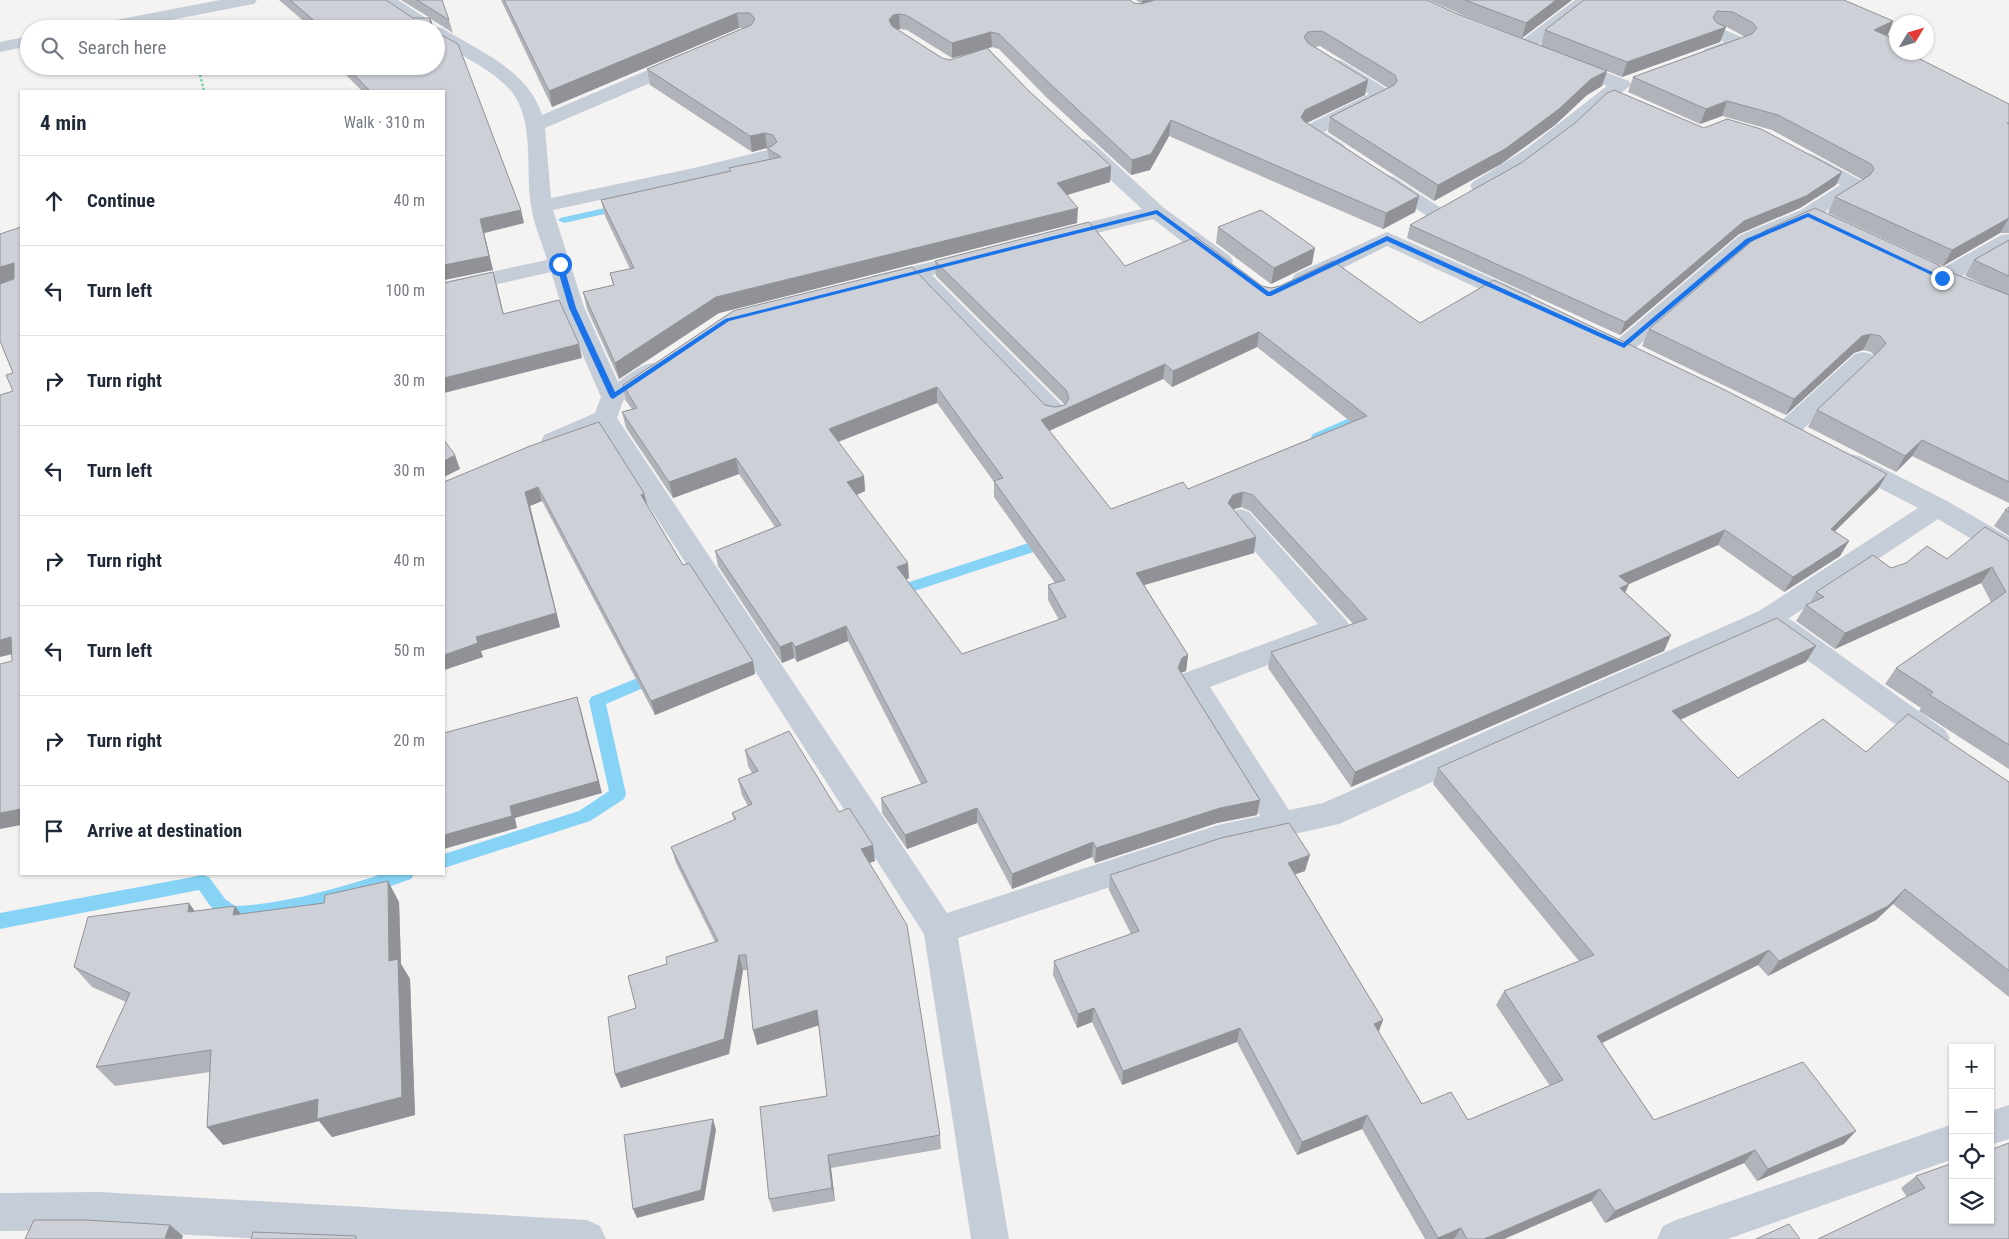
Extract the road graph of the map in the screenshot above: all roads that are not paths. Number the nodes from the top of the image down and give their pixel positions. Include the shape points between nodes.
1 (248, 0) edge
2 (386, 0) edge
3 (1586, 0) edge
4 (142, 20) edge
5 (417, 20) edge
6 (1718, 32) edge
7 (445, 38) edge
8 (20, 43) edge
9 (0, 46) edge
10 (701, 54) edge
11 (1321, 56) edge
12 (1695, 59) edge
13 (1640, 78) edge
14 (1615, 89) junction
15 (1633, 103) edge
16 (535, 125) junction
17 (1073, 134) edge
18 (1788, 149) edge
19 (767, 156) edge
20 (1351, 158) edge
21 (1368, 169) edge
22 (1467, 193) edge
23 (542, 206) junction
24 (1157, 212) junction
25 (1387, 238) junction
26 (1041, 240) edge
27 (2009, 240) edge
28 (993, 252) edge
29 (560, 264) junction
30 (916, 271) junction
31 (1237, 271) edge
32 (859, 286) edge
33 (1286, 287) edge
34 (445, 289) edge
35 (1967, 289) edge
36 (1536, 306) edge
37 (1624, 346) edge
38 (670, 358) edge
39 (1863, 359) edge
40 (609, 408) junction
41 (1055, 413) edge
42 (1788, 430) edge
43 (534, 449) edge
44 (1832, 452) edge
45 (1938, 507) junction
46 (1240, 518) edge
47 (2009, 549) edge
48 (1769, 618) junction
49 (1954, 750) edge
50 (1282, 826) junction
51 (940, 930) junction
52 (2009, 1122) edge
53 (1994, 1127) edge
54 (1949, 1143) edge
55 (0, 1212) edge
56 (587, 1239) edge
57 (990, 1239) edge
58 (1676, 1239) edge

1 - 4 street
2 - 5 street
3 - 14 street via 1531,50
6 - 12 street via 1740,43
7 - 16 street via 504,74 520,90
8 - 9 street
10 - 16 street
11 - 20 street via 1383,95 1310,131
13 - 14 street
14 - 15 street
14 - 22 street via 1595,100 1510,170
16 - 23 street
17 - 24 street
18 - 37 street via 1855,185 1817,219 1748,240
19 - 23 street
21 - 25 street via 1428,215
23 - 29 street
24 - 26 street
24 - 31 street
25 - 33 street
25 - 36 street
27 - 35 street via 1933,274
28 - 30 street
29 - 34 street
29 - 40 street
30 - 32 street
30 - 41 street
38 - 40 street
39 - 42 street
40 - 43 street
40 - 51 street
44 - 45 street
45 - 47 street
45 - 48 street
46 - 50 street via 1337,628 1192,682
48 - 49 street
48 - 50 street via 1328,815
50 - 51 street via 1218,838
51 - 57 street
52 - 53 street
54 - 58 street
55 - 56 street via 100,1211

